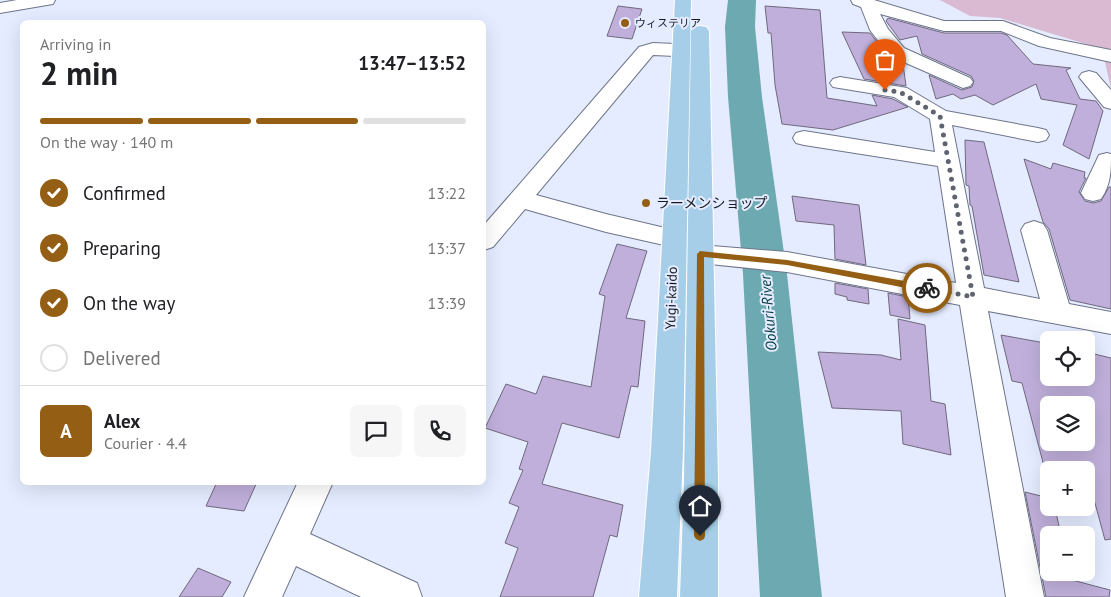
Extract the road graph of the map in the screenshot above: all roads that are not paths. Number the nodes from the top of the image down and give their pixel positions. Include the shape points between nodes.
1 (47, 0) edge
2 (683, 0) edge
3 (701, 0) edge
4 (864, 2) edge
5 (0, 8) edge
6 (690, 51) junction
7 (1111, 56) edge
8 (1089, 78) dead end
9 (963, 82) dead end
10 (840, 83) dead end
11 (1111, 104) edge
12 (940, 116) junction
13 (1038, 135) dead end
14 (804, 138) dead end
15 (948, 161) junction
16 (520, 199) junction
17 (1034, 230) dead end
18 (673, 238) junction
19 (486, 240) edge
20 (700, 254) junction
21 (973, 297) junction
22 (1058, 313) junction
23 (1110, 324) edge
24 (315, 485) edge
25 (289, 543) junction
26 (263, 597) edge
27 (404, 597) edge
28 (658, 597) edge
29 (699, 597) edge
30 (1025, 597) edge

1 - 5 street
2 - 6 main road, Yugi-kaido
3 - 6 main road, Yugi-kaido
4 - 7 street via 944,26 1003,26 1045,42
4 - 9 street via 897,52
6 - 16 street via 653,49 646,52
6 - 18 main road, Yugi-kaido
6 - 20 main road, Yugi-kaido
8 - 11 street
10 - 12 street via 900,92
12 - 13 street
12 - 15 street
14 - 15 street
15 - 21 street
16 - 18 street
16 - 19 street
17 - 22 street
18 - 28 main road, Yugi-kaido via 667,451
20 - 21 street via 787,262
20 - 29 main road, Yugi-kaido
21 - 22 street
21 - 30 street
22 - 23 street
24 - 25 street
25 - 26 street
25 - 27 street

